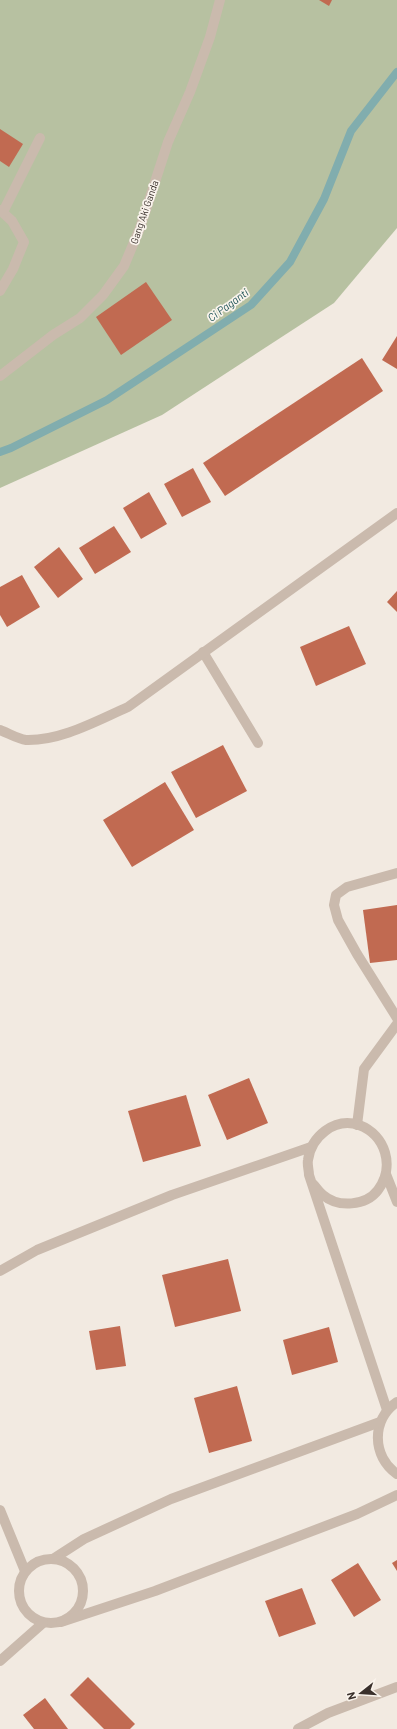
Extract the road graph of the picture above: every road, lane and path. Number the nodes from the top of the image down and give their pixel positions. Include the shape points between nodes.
1 (220, 0) edge
2 (40, 138) dead end
3 (1, 211) edge
4 (0, 291) edge
5 (0, 376) edge
6 (397, 513) edge
7 (204, 652) junction
8 (0, 730) edge
9 (258, 743) dead end
10 (397, 873) edge
11 (397, 1018) edge
12 (397, 1024) edge
13 (357, 1125) junction
14 (311, 1147) junction
15 (386, 1174) junction
16 (313, 1184) junction
17 (397, 1202) edge
18 (0, 1271) edge
19 (397, 1402) edge
20 (387, 1410) junction
21 (380, 1422) junction
22 (397, 1474) edge
23 (397, 1495) edge
24 (0, 1510) edge
25 (53, 1559) junction
26 (25, 1571) junction
27 (61, 1622) junction
28 (43, 1623) junction
29 (0, 1661) edge
30 (397, 1687) edge
31 (298, 1729) edge

1 - 5 street, Gang Aki Ganda via 210,37 168,142 140,228 124,266 103,294 80,318 53,335
2 - 3 street
3 - 4 street via 12,222 24,242
6 - 7 street
7 - 8 street via 128,707 81,727 52,737 25,740
7 - 9 street
10 - 11 street via 347,887 336,895 334,905 338,920
12 - 13 street via 364,1069
13 - 14 street via 340,1124 327,1129
13 - 15 street via 370,1130 384,1146 387,1157
14 - 16 street via 307,1161
14 - 18 street via 172,1195 37,1250
15 - 16 street via 377,1191 357,1203 335,1202 323,1195
15 - 17 street
16 - 20 street
19 - 20 street
20 - 21 street
21 - 22 street via 377,1442 381,1456
21 - 25 street via 171,1499 84,1539
23 - 27 street via 357,1514 162,1588
24 - 26 street
25 - 26 street via 41,1560
25 - 27 street via 64,1562 75,1570 82,1585 80,1606 72,1616
26 - 28 street via 19,1585 19,1597 28,1614
27 - 28 street
28 - 29 street
30 - 31 street via 328,1713

